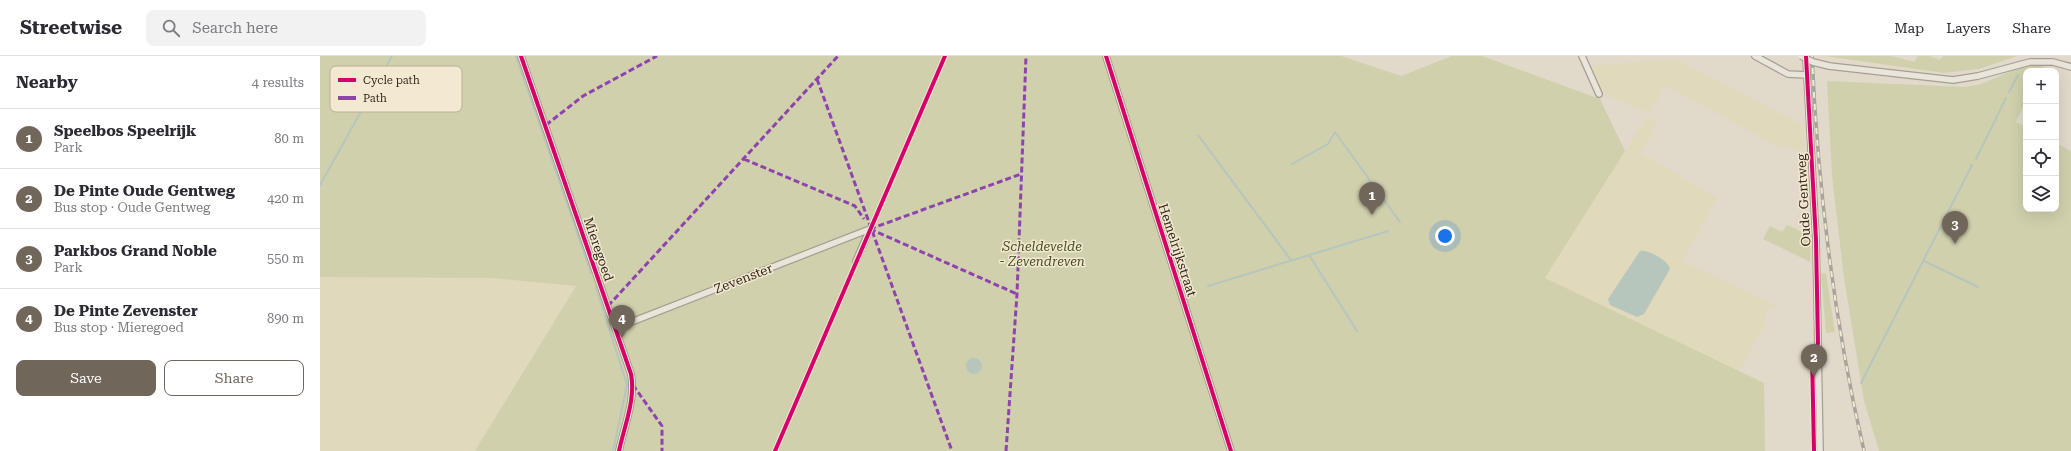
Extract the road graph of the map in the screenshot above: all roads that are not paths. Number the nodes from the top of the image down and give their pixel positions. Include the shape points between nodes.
1 (521, 56) edge
2 (1106, 56) edge
3 (1582, 56) edge
4 (1755, 56) edge
5 (1801, 56) edge
6 (1806, 56) edge
7 (2030, 59) edge
8 (2071, 67) edge
9 (1806, 75) junction
10 (1599, 94) dead end
11 (856, 261) dead end
12 (616, 328) junction
13 (619, 451) edge
14 (1231, 451) edge
15 (1820, 451) edge

1 - 12 street, Mieregoed
2 - 14 street, Hemelrijkstraat
3 - 10 street
4 - 9 street via 1788,74
5 - 7 street, bridge via 1829,66 1953,80 1978,76
6 - 9 street, Oude Gentweg
7 - 8 street
9 - 15 street, Oude Gentweg via 1816,240
11 - 12 street, Zevenster via 870,229
12 - 13 street, Mieregoed via 633,385

